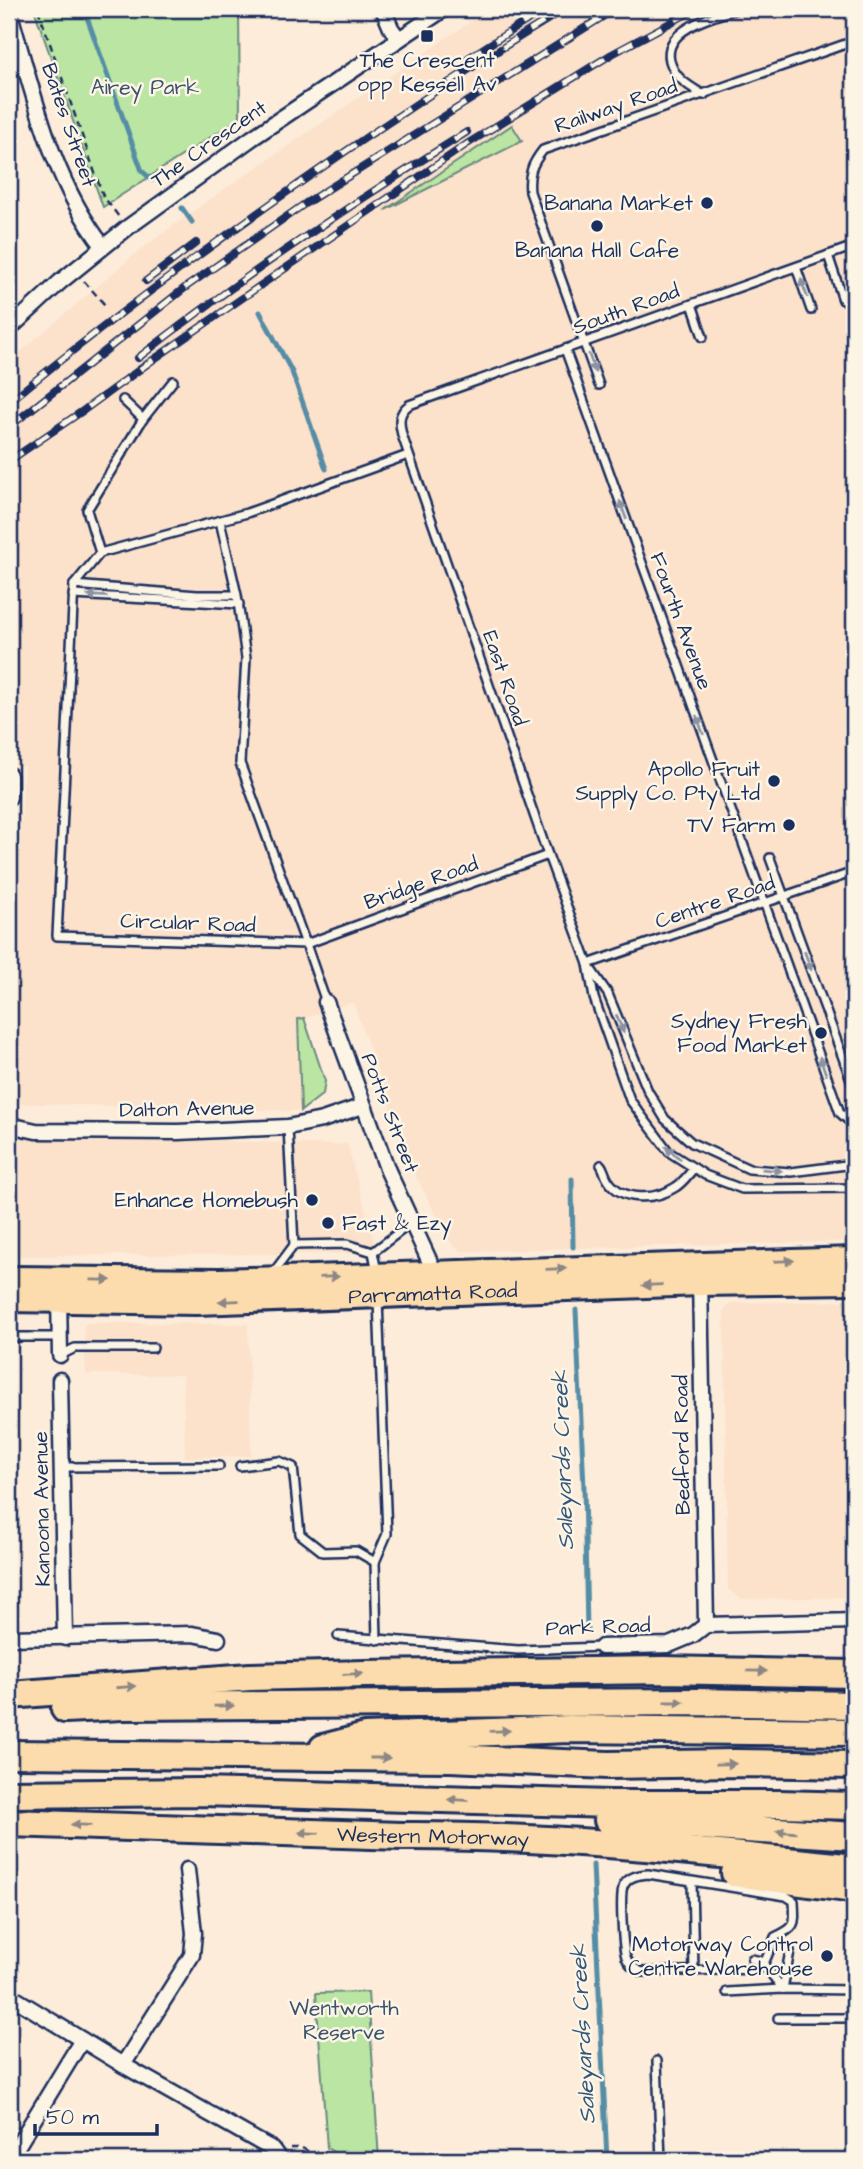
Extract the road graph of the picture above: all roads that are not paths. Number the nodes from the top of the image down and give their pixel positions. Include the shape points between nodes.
1 (383, 9) edge
2 (444, 9) edge
3 (737, 9) edge
4 (9, 11) edge
5 (399, 39) junction
6 (854, 41) edge
7 (704, 95) junction
8 (103, 246) junction
9 (854, 246) edge
10 (828, 256) junction
11 (796, 267) junction
12 (843, 300) dead end
13 (692, 304) junction
14 (811, 310) dead end
15 (9, 329) edge
16 (704, 337) dead end
17 (584, 342) junction
18 (565, 349) junction
19 (173, 381) dead end
20 (599, 385) dead end
21 (123, 400) dead end
22 (409, 405) joint
23 (143, 419) junction
24 (408, 455) junction
25 (220, 521) junction
26 (100, 553) junction
27 (74, 585) junction
28 (73, 594) junction
29 (238, 600) junction
30 (9, 775) edge
31 (9, 797) edge
32 (548, 855) junction
33 (770, 858) dead end
34 (854, 872) edge
35 (784, 897) junction
36 (765, 904) junction
37 (306, 944) junction
38 (588, 964) junction
39 (326, 1002) joint
40 (854, 1088) edge
41 (363, 1106) junction
42 (854, 1122) edge
43 (9, 1125) edge
44 (288, 1128) junction
45 (601, 1164) dead end
46 (854, 1164) edge
47 (694, 1168) junction
48 (854, 1188) edge
49 (412, 1223) junction
50 (294, 1245) junction
51 (854, 1260) edge
52 (700, 1274) junction
53 (376, 1275) junction
54 (9, 1279) edge
55 (269, 1279) junction
56 (854, 1280) edge
57 (436, 1283) junction
58 (60, 1290) junction
59 (9, 1299) edge
60 (9, 1337) edge
61 (60, 1337) junction
62 (153, 1348) dead end
63 (60, 1355) joint
64 (60, 1380) dead end
65 (219, 1466) dead end
66 (240, 1466) dead end
67 (62, 1467) junction
68 (376, 1563) junction
69 (854, 1621) edge
70 (706, 1625) junction
71 (338, 1636) dead end
72 (9, 1638) edge
73 (65, 1638) junction
74 (218, 1639) dead end
75 (377, 1640) junction
76 (604, 1659) junction
77 (569, 1660) junction
78 (854, 1674) edge
79 (9, 1695) edge
80 (854, 1705) edge
81 (9, 1711) edge
82 (606, 1715) junction
83 (569, 1716) junction
84 (854, 1732) edge
85 (9, 1754) edge
86 (287, 1757) junction
87 (854, 1765) edge
88 (9, 1794) edge
89 (854, 1806) edge
90 (9, 1823) edge
91 (574, 1829) junction
92 (611, 1832) junction
93 (854, 1836) edge
94 (854, 1868) edge
95 (187, 1870) dead end
96 (692, 1882) junction
97 (854, 1889) edge
98 (790, 1951) dead end
99 (752, 1959) dead end
100 (764, 1965) junction
101 (694, 1971) junction
102 (783, 1989) junction
103 (854, 1990) edge
104 (727, 1992) dead end
105 (9, 1996) edge
106 (778, 2018) dead end
107 (854, 2018) edge
108 (82, 2040) junction
109 (657, 2061) dead end
110 (123, 2065) junction
111 (276, 2155) edge
112 (9, 2160) edge
113 (660, 2160) edge

1 - 5 street
2 - 5 street, The Crescent
3 - 7 lane via 692,26 671,43 669,53 676,75
4 - 8 street, Bates Street via 61,176
5 - 8 street, The Crescent
6 - 7 lane, Railway Road
7 - 17 lane, Railway Road via 543,150 534,162 530,192
8 - 15 street, The Crescent
9 - 10 lane, South Road
10 - 11 lane, South Road
10 - 12 lane
11 - 13 lane, South Road
14 -> 11 lane
13 - 16 lane
13 - 17 lane, South Road
17 - 18 lane, South Road
17 -> 20 lane
18 - 22 lane, South Road
36 -> 18 lane, Fourth Avenue
19 - 23 lane
21 - 23 lane
22 - 24 lane, East Road via 400,423
23 - 26 lane via 87,510
24 - 25 lane
24 - 32 lane, East Road
25 - 26 lane
25 - 29 lane
26 - 27 lane
27 - 28 lane, Circular Road
27 - 29 lane
29 -> 28 lane
28 - 37 lane, Circular Road via 57,936
29 - 37 lane via 246,658 240,763
30 - 31 street
32 - 37 lane, Bridge Road
32 - 38 lane, East Road
33 - 35 lane
34 - 35 lane, Centre Road
35 - 36 lane, Centre Road
35 -> 40 lane
36 - 38 lane, Centre Road
42 -> 36 lane, Fourth Avenue via 839,1113
37 - 39 lane, Potts Street
38 -> 46 lane via 608,994 648,1091 665,1119 692,1143 749,1169 791,1172
47 -> 38 lane via 669,1152 630,1100 594,998
39 - 41 street, Potts Street
41 - 44 street, Dalton Avenue
41 - 49 street, Potts Street
43 - 44 street, Dalton Avenue via 36,1131
44 - 50 lane
45 - 47 lane via 609,1182 625,1193 646,1198 676,1188
47 - 48 lane via 742,1189
49 - 53 lane
49 - 57 street, Potts Street
50 - 53 lane via 347,1244
50 - 55 lane
52 -> 51 highway, Parramatta Road
52 - 56 highway, Parramatta Road
52 - 57 highway, Parramatta Road
52 - 70 street, Bedford Road
55 -> 53 highway, Parramatta Road
53 - 57 highway, Parramatta Road
53 -> 58 highway, Parramatta Road via 196,1302
53 - 68 lane via 387,1534
54 - 58 highway, Parramatta Road
58 -> 55 highway, Parramatta Road
58 - 59 highway, Parramatta Road
58 - 61 street
60 - 61 lane
61 - 63 street
62 - 63 lane via 75,1348
64 - 67 street, Kanoona Avenue
65 - 67 lane
66 - 68 lane via 279,1461 293,1467 300,1534 323,1552 356,1551
67 - 73 street, Kanoona Avenue
68 - 75 lane
69 - 70 street, Park Road
70 - 76 street, Park Road via 669,1645
71 - 75 lane, Park Road
72 - 73 street
73 - 74 street via 192,1634
75 - 77 lane, Park Road via 519,1650
76 - 77 highway
76 -> 78 highway via 664,1670
79 -> 77 highway
82 -> 80 highway
81 -> 83 highway via 122,1706
82 - 83 highway
82 - 84 highway
86 -> 83 highway via 365,1737
85 - 86 highway
86 -> 87 highway
91 -> 88 highway, Western Motorway via 527,1802 201,1792
89 - 92 highway
91 -> 90 highway, Western Motorway via 401,1836
91 - 92 highway
91 - 92 highway
93 -> 92 highway
92 - 94 highway
92 - 97 highway
95 - 110 street via 192,1955
96 - 100 lane via 794,1901 792,1929 775,1937
96 - 101 lane
96 - 101 lane via 635,1875 624,1884 621,1897 626,1959 634,1968 642,1972
98 - 102 lane
99 - 100 lane
100 - 101 lane
100 - 102 lane
102 - 103 lane
102 - 104 lane
105 - 108 street
106 - 107 lane
108 - 110 street
108 - 112 street
109 - 113 lane
110 - 111 street

